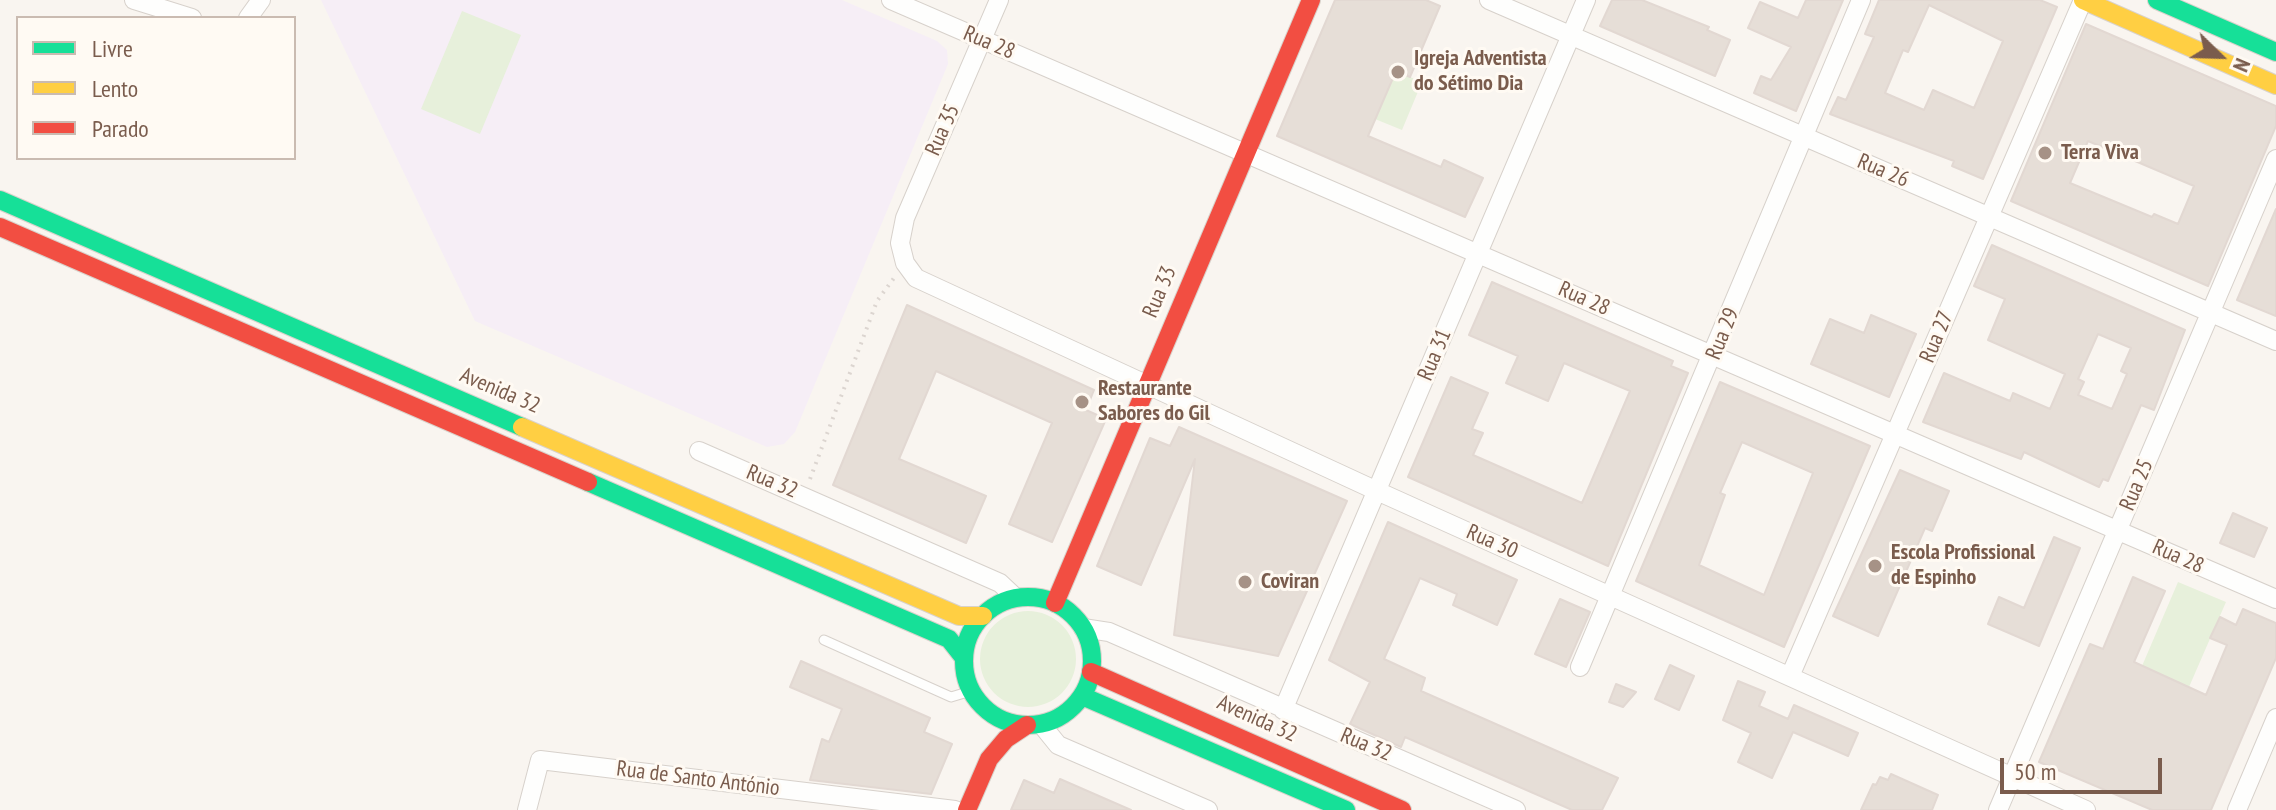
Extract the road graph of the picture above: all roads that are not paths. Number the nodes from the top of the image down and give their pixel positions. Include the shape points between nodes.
1 (134, 0) edge
2 (891, 0) edge
3 (999, 0) edge
4 (1311, 0) edge
5 (1489, 0) edge
6 (1586, 0) edge
7 (1861, 0) edge
8 (2083, 0) edge
9 (2157, 0) edge
10 (186, 16) edge
11 (1570, 36) junction
12 (983, 41) junction
13 (2276, 52) edge
14 (2276, 85) edge
15 (1804, 137) junction
16 (1246, 151) junction
17 (2276, 159) edge
18 (0, 200) edge
19 (1990, 217) junction
20 (0, 227) edge
21 (1479, 251) junction
22 (905, 263) joint
23 (2210, 313) junction
24 (2276, 341) edge
25 (1714, 357) junction
26 (1147, 386) junction
27 (1895, 435) junction
28 (699, 451) dead end
29 (1377, 491) junction
30 (2118, 530) junction
31 (1612, 595) junction
32 (1016, 598) junction
33 (2276, 599) edge
34 (1055, 603) junction
35 (983, 616) junction
36 (1083, 628) junction
37 (824, 640) dead end
38 (964, 658) junction
39 (1580, 667) dead end
40 (1091, 672) junction
41 (1791, 674) junction
42 (1082, 696) junction
43 (976, 697) junction
44 (1283, 710) junction
45 (2276, 718) edge
46 (1034, 724) junction
47 (989, 759) junction
48 (2012, 776) junction
49 (1187, 806) edge
50 (527, 810) edge
51 (955, 810) edge
52 (967, 810) edge
53 (1208, 810) edge
54 (1346, 810) edge
55 (1402, 810) edge
56 (1516, 810) edge
57 (1998, 810) edge
58 (2086, 810) edge
59 (2237, 810) edge

1 - 10 street
2 - 12 street, Rua 28
3 - 12 street, Rua 35
4 - 16 main road, Rua 33
5 - 11 street, Rua 26
6 - 11 street, Rua 31
7 - 15 street, Rua 29
8 - 14 main road
8 - 19 street, Rua 27
9 - 13 main road
11 - 15 street, Rua 26
11 - 21 street, Rua 31
12 - 16 street, Rua 28
12 - 22 street, Rua 35 via 905,218 900,243
15 - 19 street, Rua 26
15 - 25 street, Rua 29
16 - 21 street, Rua 28
16 - 26 main road, Rua 33
17 - 23 street, Rua 25
18 - 35 main road, Avenida 32 via 959,616
19 - 23 street, Rua 26
19 - 27 street, Rua 27
20 - 38 main road via 949,639
21 - 25 street, Rua 28
21 - 29 street, Rua 31
22 - 26 street, Rua 30 via 929,287
23 - 24 street, Rua 26
23 - 30 street, Rua 25
25 - 27 street, Rua 28
25 - 31 street, Rua 29
26 - 29 street, Rua 30
26 - 34 main road, Rua 33
27 - 30 street, Rua 28
27 - 41 street, Rua 27
28 - 32 street, Rua 32 via 1000,583
29 - 31 street, Rua 30
29 - 44 street, Rua 31
30 - 33 street, Rua 28
30 - 48 street, Rua 25
31 - 39 street, Rua 29
31 - 41 street, Rua 30
32 - 34 main road
32 - 35 main road
34 - 36 main road
35 - 38 main road
36 - 40 main road
36 - 44 street, Rua 32 via 1109,632
37 - 43 lane via 951,697
38 - 43 main road
40 - 42 main road
40 - 55 main road, Avenida 32
41 - 48 street, Rua 30
42 - 46 main road via 1064,713
42 - 54 main road
43 - 46 main road via 1001,719
43 - 47 main road via 988,732
44 - 56 street, Rua 32
45 - 59 street
46 - 47 main road via 1006,739
46 - 49 street via 1058,745
47 - 52 main road
48 - 57 street, Rua 25
48 - 58 street, Rua 30
49 - 53 street
50 - 51 street, Rua de Santo António via 540,760

